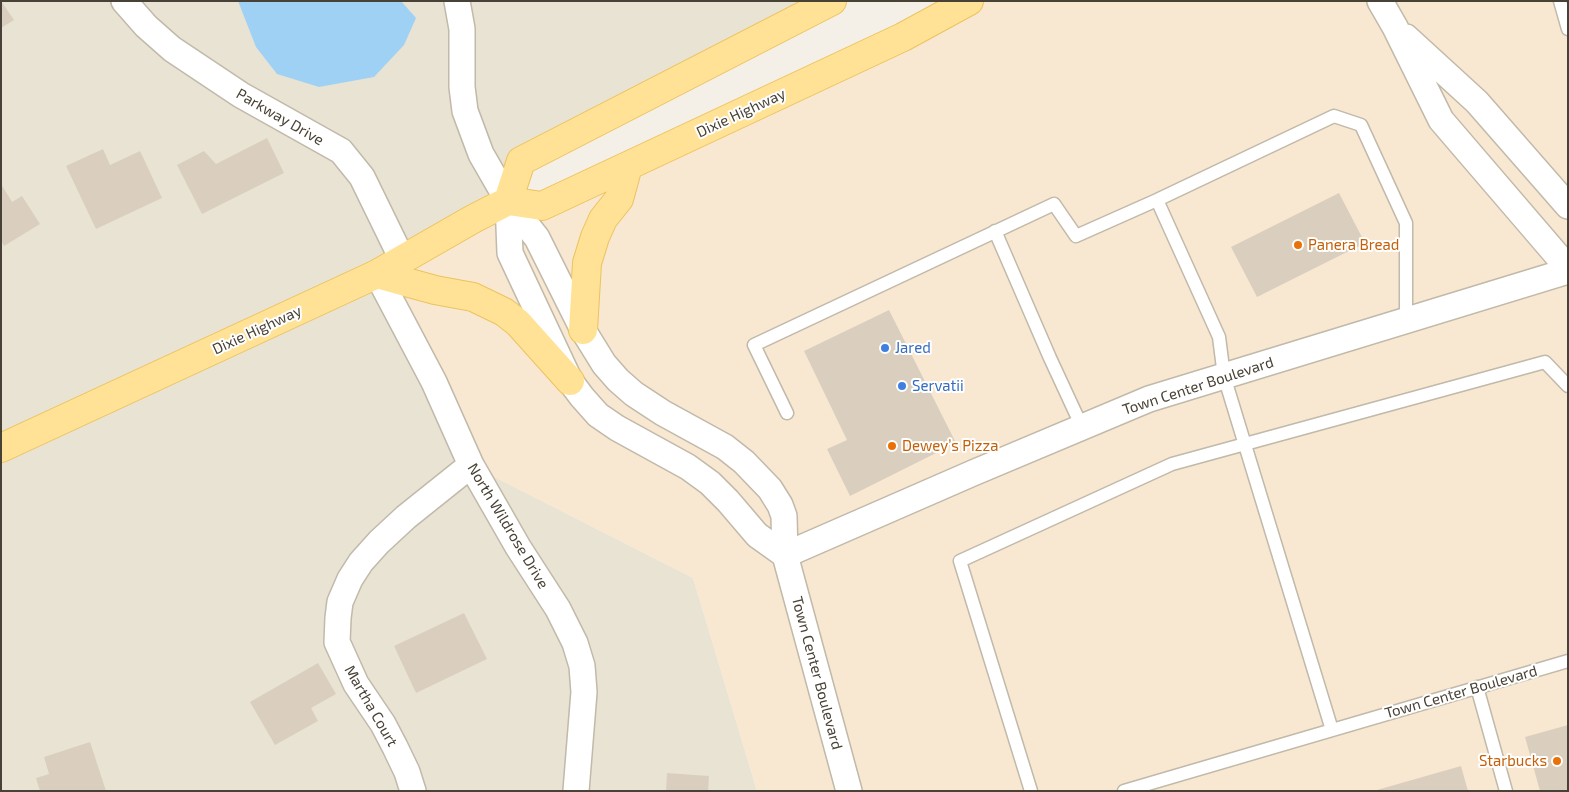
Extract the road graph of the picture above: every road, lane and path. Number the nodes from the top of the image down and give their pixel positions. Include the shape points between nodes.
1 (124, 1) edge
2 (457, 1) edge
3 (832, 1) edge
4 (969, 1) edge
5 (1380, 1) edge
6 (1560, 1) edge
7 (1395, 27) junction
8 (1568, 29) edge
9 (628, 166) junction
10 (1158, 200) junction
11 (508, 202) junction
12 (1568, 206) edge
13 (995, 231) junction
14 (403, 260) junction
15 (1568, 270) edge
16 (377, 274) junction
17 (1406, 320) junction
18 (583, 330) junction
19 (1224, 376) junction
20 (570, 381) junction
21 (1568, 386) edge
22 (787, 413) dead end
23 (1082, 427) junction
24 (1245, 444) junction
25 (1, 448) edge
26 (471, 465) junction
27 (785, 555) junction
28 (1568, 661) edge
29 (1477, 687) junction
30 (1332, 730) junction
31 (413, 791) edge
32 (576, 791) edge
33 (850, 791) edge
34 (1031, 791) edge
35 (1124, 791) edge
36 (1506, 791) edge

1 - 14 street, Parkway Drive via 172,49 241,95 341,152 362,178
2 - 11 street, Town Center Boulevard via 462,29 465,111 481,154
3 - 11 main road via 521,161
4 - 9 main road, Dixie Highway via 903,36
5 - 7 street, Town Center Boulevard
6 - 8 lane
7 - 12 street, Town Center Boulevard via 1477,102
7 - 15 street, Town Center Boulevard via 1441,120
9 - 11 main road, Dixie Highway via 542,206
9 - 18 main road via 619,199 603,219 587,263
10 - 13 lane via 1076,236 1054,204
10 - 17 lane via 1334,116 1361,125 1406,223
10 - 19 lane via 1219,337
11 - 14 main road, Dixie Highway
11 - 18 street, Town Center Boulevard via 537,238
11 - 20 street via 510,252
13 - 22 lane via 754,345
13 - 23 lane
14 - 16 main road, Dixie Highway
15 - 17 street, Town Center Boulevard
16 - 20 main road via 473,297 504,312 518,323
16 - 25 main road, Dixie Highway
16 - 26 street, North Wildrose Drive via 434,382
17 - 19 street, Town Center Boulevard
18 - 27 street, Town Center Boulevard via 604,364 634,394 725,447 759,477 780,505 784,516
19 - 23 street, Town Center Boulevard via 1149,399
19 - 24 lane
20 - 27 street via 598,414 617,428 688,467 710,483 757,535
21 - 24 lane via 1545,362
23 - 27 street, Town Center Boulevard
24 - 30 lane
24 - 34 lane via 1172,464 960,561
26 - 31 street, Martha Court via 379,542 350,579 340,602 337,642 356,684 395,747
26 - 32 street, North Wildrose Drive via 575,643 582,666 584,692
27 - 33 street, Town Center Boulevard
28 - 29 lane, Town Center Boulevard
29 - 30 lane, Town Center Boulevard
29 - 36 lane
30 - 35 lane, Town Center Boulevard

